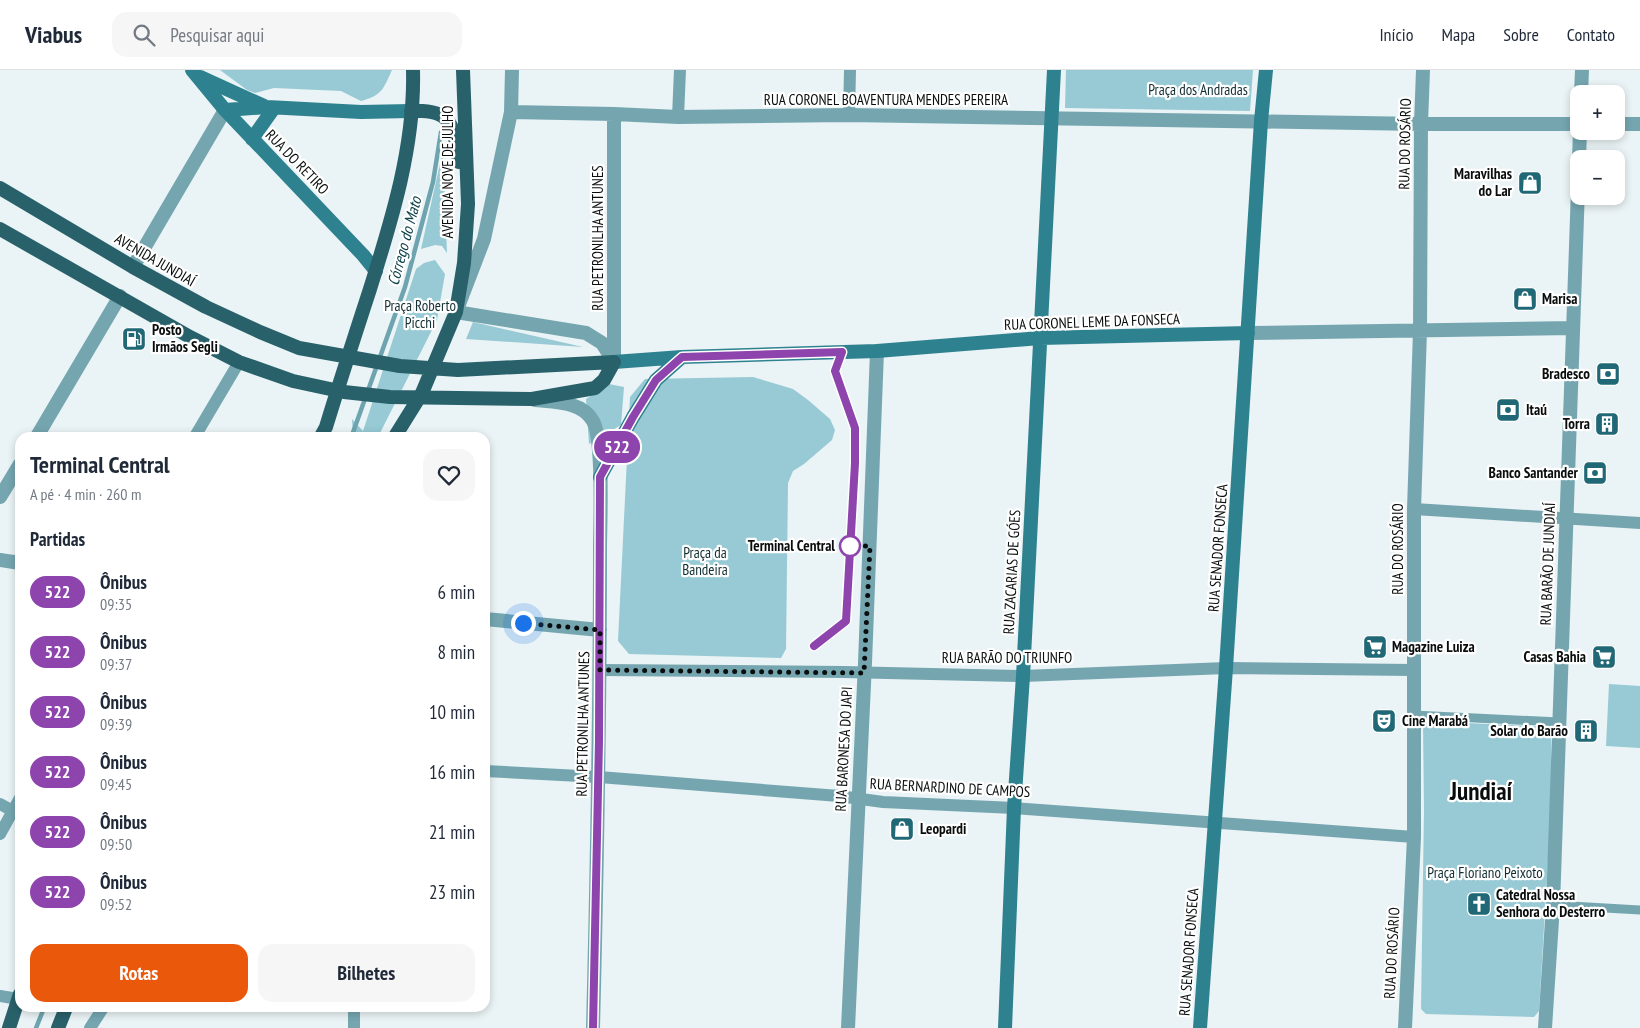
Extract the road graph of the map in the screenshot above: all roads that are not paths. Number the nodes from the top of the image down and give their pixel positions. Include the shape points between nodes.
1 (413, 70) edge
2 (463, 70) edge
3 (512, 70) edge
4 (680, 70) edge
5 (850, 70) edge
6 (1054, 70) edge
7 (1266, 70) edge
8 (1423, 70) edge
9 (1582, 70) edge
10 (194, 73) edge
11 (1581, 85) edge
12 (270, 108) junction
13 (225, 110) junction
14 (411, 111) junction
15 (511, 112) junction
16 (614, 114) junction
17 (849, 115) junction
18 (1053, 117) junction
19 (678, 118) junction
20 (1262, 121) junction
21 (1421, 124) junction
22 (1570, 124) edge
23 (1625, 124) edge
24 (1640, 124) edge
25 (252, 139) junction
26 (0, 188) edge
27 (468, 204) junction
28 (1577, 205) edge
29 (0, 228) edge
30 (133, 267) junction
31 (376, 271) junction
32 (120, 296) junction
33 (456, 312) junction
34 (1573, 328) junction
35 (1420, 331) junction
36 (1248, 333) junction
37 (1040, 338) junction
38 (877, 351) junction
39 (682, 357) junction
40 (239, 362) junction
41 (614, 362) junction
42 (532, 399) junction
43 (40, 432) edge
44 (198, 432) edge
45 (323, 432) edge
46 (398, 432) edge
47 (15, 472) edge
48 (600, 477) junction
49 (1, 493) edge
50 (1414, 509) junction
51 (1566, 518) junction
52 (1640, 524) edge
53 (0, 560) edge
54 (15, 562) edge
55 (490, 619) edge
56 (600, 630) junction
57 (1226, 668) junction
58 (600, 670) junction
59 (1414, 670) junction
60 (864, 673) junction
61 (1023, 676) junction
62 (1413, 715) junction
63 (1559, 722) junction
64 (490, 770) edge
65 (599, 777) junction
66 (858, 799) junction
67 (0, 804) edge
68 (1014, 808) junction
69 (15, 812) edge
70 (15, 814) edge
71 (1214, 823) junction
72 (0, 834) edge
73 (1414, 837) junction
74 (1553, 905) junction
75 (1640, 910) edge
76 (0, 996) edge
77 (15, 997) edge
78 (15, 1009) edge
79 (64, 1012) edge
80 (101, 1012) edge
81 (354, 1012) edge
82 (9, 1028) edge
83 (58, 1028) edge
84 (90, 1028) edge
85 (354, 1028) edge
86 (593, 1028) edge
87 (848, 1028) edge
88 (1005, 1028) edge
89 (1200, 1028) edge
90 (1405, 1028) edge
91 (1545, 1028) edge

1 - 14 main road
2 - 27 main road, AVENIDA NOVE DE JULHO
3 - 15 street
4 - 19 street
5 - 17 street
6 - 18 main road, RUA ZACARIAS DE GÓES
7 - 20 main road, RUA SENADOR FONSECA
8 - 21 street, RUA DO ROSÁRIO
9 - 11 street
10 - 12 main road, RUA DO RETIRO
10 - 13 main road, RUA DO RETIRO
12 - 13 main road
12 - 14 main road
12 - 25 main road
13 - 25 main road, RUA DO RETIRO
13 - 30 street
14 - 27 main road via 437,113 453,128
14 - 31 main road via 396,204
15 - 16 street, RUA CORONEL BOAVENTURA MENDES PEREIRA
15 - 33 street via 484,239
16 - 19 street, RUA CORONEL BOAVENTURA MENDES PEREIRA
16 - 41 street, RUA PETRONILHA ANTUNES
17 - 18 street, RUA CORONEL BOAVENTURA MENDES PEREIRA
17 - 19 street, RUA CORONEL BOAVENTURA MENDES PEREIRA
18 - 20 street, RUA CORONEL BOAVENTURA MENDES PEREIRA
18 - 37 main road, RUA ZACARIAS DE GÓES
20 - 21 street, RUA CORONEL BOAVENTURA MENDES PEREIRA
20 - 36 main road, RUA SENADOR FONSECA
21 - 22 street, RUA CORONEL BOAVENTURA MENDES PEREIRA
21 - 35 street, RUA DO ROSÁRIO
23 - 24 street
25 - 31 main road, RUA DO RETIRO
26 - 30 main road, AVENIDA JUNDIAÍ
27 - 33 main road, AVENIDA NOVE DE JULHO via 464,263
28 - 34 street, RUA BARÃO DE JUNDIAÍ
29 - 32 main road
30 - 41 main road, AVENIDA JUNDIAÍ via 206,307 299,348 400,366 458,370
31 - 45 main road
32 - 40 main road via 190,338
32 - 43 street
33 - 41 street via 586,333 602,343
33 - 46 main road, AVENIDA NOVE DE JULHO via 422,393
34 - 35 street, RUA CORONEL LEME DA FONSECA
34 - 51 street, RUA BARÃO DE JUNDIAÍ
35 - 36 street, RUA CORONEL LEME DA FONSECA
35 - 50 street, RUA DO ROSÁRIO
36 - 37 main road, RUA CORONEL LEME DA FONSECA
36 - 57 main road, RUA SENADOR FONSECA
37 - 38 main road, RUA CORONEL LEME DA FONSECA
37 - 61 main road, RUA ZACARIAS DE GÓES
38 - 39 main road, RUA CORONEL LEME DA FONSECA
38 - 60 street, RUA BARONESA DO JAPI
39 - 41 main road, RUA CORONEL LEME DA FONSECA
39 - 48 main road via 656,380
40 - 42 main road via 293,381 344,392 390,397
40 - 44 street
41 - 42 main road via 604,380 595,388
42 - 48 street, RUA PETRONILHA ANTUNES via 574,406 587,413 597,433
47 - 49 street
48 - 56 street, RUA PETRONILHA ANTUNES
50 - 51 street
50 - 59 street, RUA DO ROSÁRIO
51 - 52 street
51 - 63 street, RUA BARÃO DE JUNDIAÍ
53 - 54 street
55 - 56 street
56 - 58 street, RUA PETRONILHA ANTUNES
57 - 59 street, RUA BARÃO DO TRIUNFO
57 - 61 street, RUA BARÃO DO TRIUNFO
57 - 71 main road, RUA SENADOR FONSECA
58 - 60 street, RUA BARÃO DO TRIUNFO
58 - 65 street, RUA PETRONILHA ANTUNES
59 - 62 street, RUA DO ROSÁRIO
60 - 61 street, RUA BARÃO DO TRIUNFO
60 - 66 street, RUA BARONESA DO JAPI
61 - 68 main road, RUA ZACARIAS DE GÓES
62 - 63 street
62 - 73 street, RUA DO ROSÁRIO
63 - 74 street, RUA BARÃO DE JUNDIAÍ
64 - 65 street, RUA BERNARDINO DE CAMPOS
65 - 66 street, RUA BERNARDINO DE CAMPOS
65 - 86 street, RUA PETRONILHA ANTUNES
66 - 68 street, RUA BERNARDINO DE CAMPOS
66 - 87 street, RUA BARONESA DO JAPI
67 - 69 street
68 - 71 street, RUA BERNARDINO DE CAMPOS
68 - 88 main road, RUA ZACARIAS DE GÓES
70 - 72 street
71 - 73 street, RUA BERNARDINO DE CAMPOS
71 - 89 main road, RUA SENADOR FONSECA
73 - 90 street, RUA DO ROSÁRIO
74 - 75 street
74 - 91 street, RUA BARÃO DE JUNDIAÍ
76 - 77 street
78 - 82 main road
79 - 83 main road
80 - 84 street
81 - 85 street

